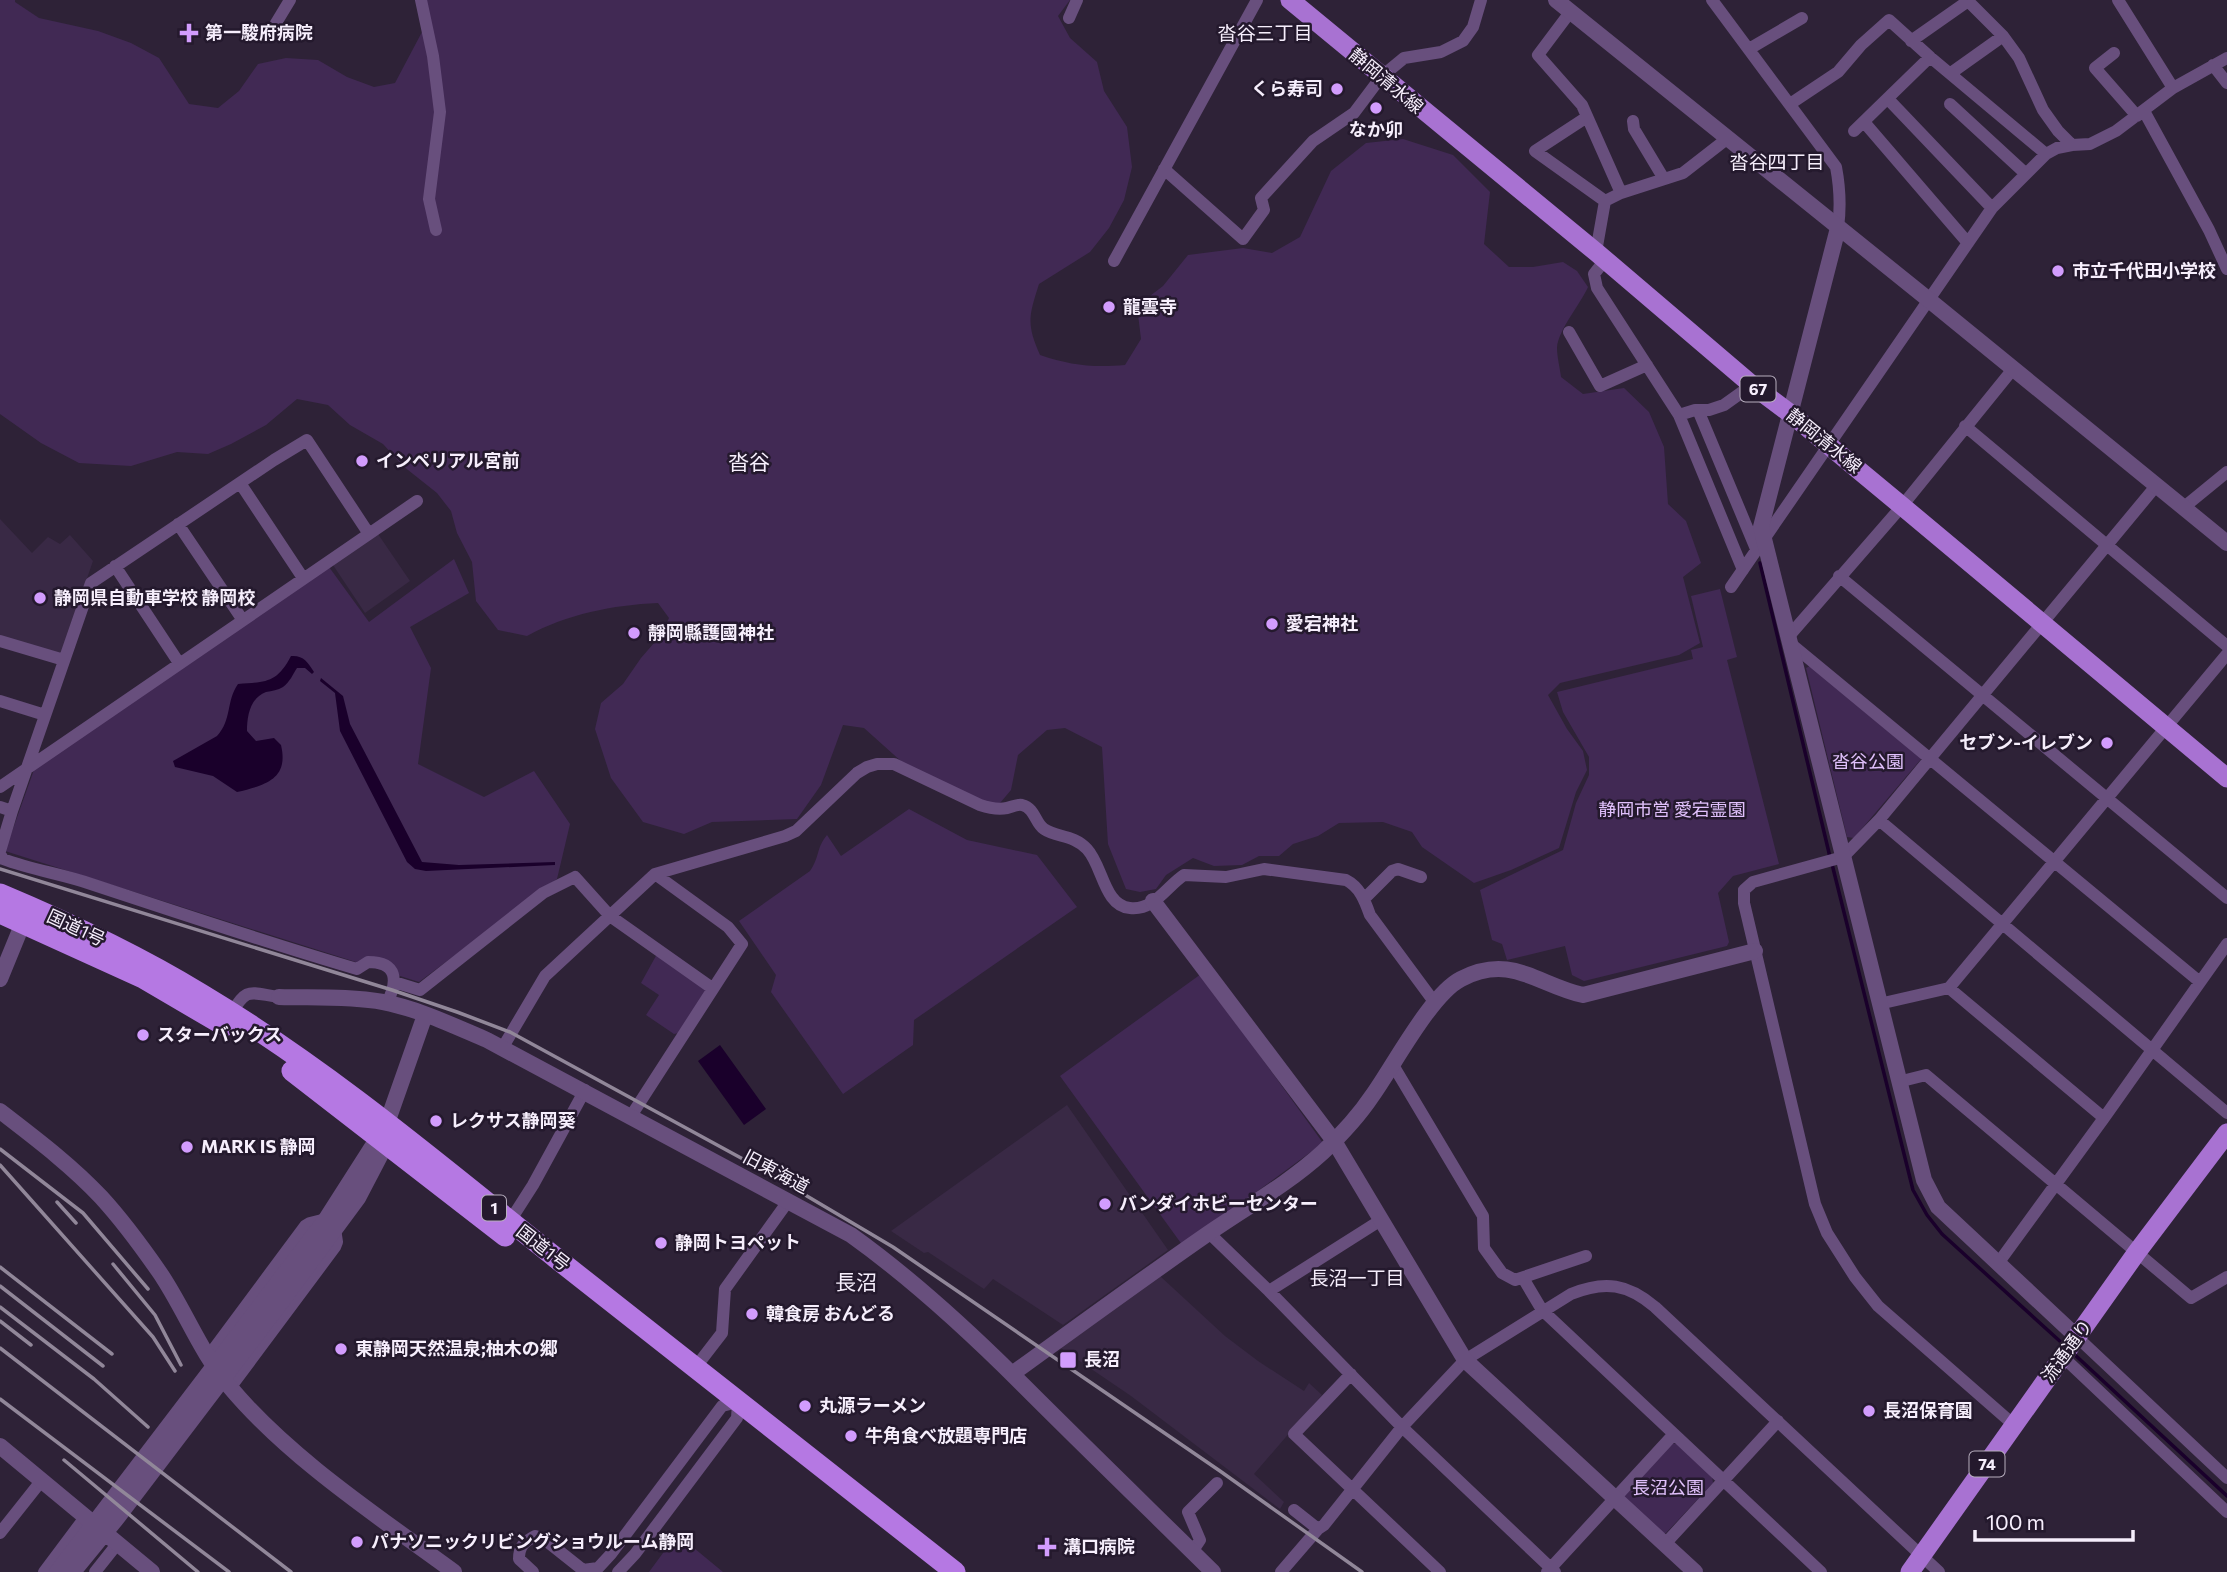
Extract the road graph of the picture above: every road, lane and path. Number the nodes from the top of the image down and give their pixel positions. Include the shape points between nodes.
1 (421, 0) edge
2 (1077, 0) edge
3 (1257, 0) edge
4 (1290, 0) edge
5 (1481, 0) edge
6 (1556, 0) edge
7 (1712, 0) edge
8 (2118, 0) edge
9 (1968, 1) edge
10 (285, 2) edge
11 (1571, 11) junction
12 (1069, 18) dead end
13 (1802, 18) dead end
14 (273, 28) dead end
15 (2003, 36) junction
16 (1911, 41) junction
17 (1749, 49) junction
18 (2114, 54) dead end
19 (1930, 57) junction
20 (2227, 58) edge
21 (2213, 65) junction
22 (1951, 73) junction
23 (1381, 77) junction
24 (2227, 83) edge
25 (2173, 88) junction
26 (1888, 99) junction
27 (1790, 104) junction
28 (1950, 104) dead end
29 (2140, 114) junction
30 (1587, 117) junction
31 (1633, 121) dead end
32 (1728, 138) junction
33 (2072, 145) junction
34 (2046, 154) junction
35 (1164, 169) junction
36 (2026, 174) junction
37 (1664, 179) junction
38 (1621, 193) junction
39 (1605, 201) junction
40 (1992, 208) junction
41 (1838, 228) junction
42 (436, 230) dead end
43 (1969, 243) junction
44 (1600, 256) junction
45 (1114, 261) dead end
46 (2225, 261) edge
47 (1929, 300) junction
48 (1569, 332) dead end
49 (1647, 365) junction
50 (2013, 369) junction
51 (1752, 385) junction
52 (1698, 410) junction
53 (1791, 414) junction
54 (1679, 415) junction
55 (1965, 426) junction
56 (1828, 444) junction
57 (2227, 472) edge
58 (240, 483) junction
59 (2157, 486) junction
60 (417, 501) dead end
61 (1902, 506) junction
62 (2183, 508) junction
63 (178, 524) junction
64 (369, 534) junction
65 (2227, 543) edge
66 (1760, 544) junction
67 (2107, 545) junction
68 (115, 566) junction
69 (1743, 570) junction
70 (1839, 576) junction
71 (303, 578) junction
72 (1731, 587) dead end
73 (242, 619) junction
74 (2043, 623) junction
75 (1789, 640) junction
76 (0, 641) edge
77 (2227, 646) edge
78 (2227, 654) edge
79 (64, 660) junction
80 (179, 663) junction
81 (1982, 694) junction
82 (0, 701) edge
83 (45, 715) junction
84 (2166, 726) junction
85 (1930, 758) junction
86 (28, 767) junction
87 (2227, 778) edge
88 (0, 787) edge
89 (2107, 798) junction
90 (6, 809) edge
91 (1879, 820) junction
92 (0, 853) edge
93 (1840, 858) junction
94 (2054, 861) junction
95 (655, 874) junction
96 (1421, 877) dead end
97 (0, 894) edge
98 (2227, 898) edge
99 (1364, 899) junction
100 (1153, 901) junction
101 (0, 913) edge
102 (26, 915) junction
103 (610, 916) junction
104 (2002, 924) junction
105 (2227, 944) edge
106 (1755, 951) junction
107 (0, 979) edge
108 (394, 982) junction
109 (2200, 982) junction
110 (712, 988) junction
111 (1949, 988) junction
112 (279, 997) joint
113 (387, 1003) junction
114 (1435, 1003) junction
115 (1879, 1004) junction
116 (231, 1014) junction
117 (425, 1015) junction
118 (503, 1047) junction
119 (2151, 1049) junction
120 (1393, 1065) junction
121 (1898, 1082) junction
122 (585, 1090) junction
123 (0, 1111) edge
124 (2227, 1113) edge
125 (631, 1116) junction
126 (2104, 1118) junction
127 (384, 1131) junction
128 (2227, 1133) edge
129 (1334, 1141) junction
130 (2055, 1184) junction
131 (789, 1200) junction
132 (1381, 1220) junction
133 (510, 1221) junction
134 (331, 1224) junction
135 (1209, 1233) junction
136 (2137, 1252) junction
137 (1587, 1256) dead end
138 (1999, 1262) junction
139 (2227, 1276) edge
140 (1523, 1278) junction
141 (1269, 1291) junction
142 (1542, 1310) junction
143 (2071, 1345) junction
144 (236, 1350) junction
145 (207, 1359) junction
146 (1465, 1360) junction
147 (695, 1368) junction
148 (1012, 1374) junction
149 (1351, 1374) junction
150 (230, 1388) junction
151 (732, 1409) junction
152 (1778, 1422) junction
153 (2014, 1425) junction
154 (1402, 1427) junction
155 (1673, 1435) junction
156 (0, 1447) edge
157 (2227, 1478) edge
158 (43, 1480) junction
159 (1724, 1480) junction
160 (1217, 1483) dead end
161 (1352, 1491) junction
162 (1616, 1499) junction
163 (1294, 1510) dead end
164 (2227, 1512) edge
165 (86, 1517) junction
166 (1318, 1529) junction
167 (0, 1533) edge
168 (118, 1543) junction
169 (1665, 1544) junction
170 (1192, 1552) junction
171 (1922, 1556) junction
172 (591, 1571) edge
173 (1551, 1571) edge
174 (44, 1572) edge
175 (57, 1572) edge
176 (73, 1572) edge
177 (95, 1572) edge
178 (152, 1572) edge
179 (454, 1572) edge
180 (533, 1572) edge
181 (618, 1572) edge
182 (933, 1572) edge
183 (955, 1572) edge
184 (1213, 1572) edge
185 (1281, 1572) edge
186 (1440, 1572) edge
187 (1695, 1572) edge
188 (1821, 1572) edge
189 (1910, 1572) edge
190 (1939, 1572) edge

1 - 42 street via 440,112 429,199
2 - 12 street
3 - 35 street
4 - 23 main road, 静岡清水線 / 67
5 - 23 street via 1473,27 1463,41 1441,52 1404,58
6 - 11 street
7 - 17 street
8 - 25 street
9 - 15 street
9 - 16 street
10 - 14 street
11 - 30 street via 1538,55
11 - 32 street
13 - 17 street
15 - 22 street
15 - 33 street via 2019,58 2043,110
16 - 19 street
16 - 27 street via 1889,20 1838,72
17 - 27 street
18 - 29 street via 2095,68
19 - 22 street
19 - 26 street
20 - 21 street
21 - 24 street
21 - 25 street
22 - 34 street
23 - 35 street via 1353,113 1313,141 1261,198 1264,211 1243,239
23 - 44 main road, 静岡清水線 / 67
25 - 29 street
26 - 40 street
26 - 43 street via 1859,127
27 - 41 street via 1836,167 1841,208
28 - 36 street
29 - 33 street via 2090,144
29 - 46 street
30 - 38 street
30 - 39 street via 1535,151
31 - 37 street
32 - 37 street via 1683,173
32 - 41 street
33 - 34 street
34 - 36 street
35 - 45 street
36 - 40 street
37 - 38 street
38 - 39 street
39 - 44 street
40 - 43 street
41 - 47 street
41 - 53 street
43 - 47 street
44 - 49 street via 1594,274 1597,288
44 - 51 main road, 静岡清水線 / 67
47 - 50 street
47 - 56 street
48 - 49 street via 1600,386
49 - 54 street
50 - 55 street
50 - 59 street
51 - 52 street via 1724,405
51 - 53 main road, 静岡清水線 / 67
52 - 54 street
52 - 66 street
53 - 56 main road, 静岡清水線 / 67
53 - 66 street
54 - 69 street
55 - 61 street
55 - 67 street
56 - 61 main road, 静岡清水線 / 67
56 - 66 street
57 - 62 street
58 - 63 street
58 - 64 street via 307,440
58 - 71 street
59 - 62 street
59 - 67 street
60 - 64 street
61 - 70 street
61 - 74 main road, 静岡清水線 / 67
62 - 65 street
63 - 68 street
63 - 73 street
64 - 71 street
66 - 69 street
66 - 75 street
67 - 74 street
67 - 77 street
68 - 79 street via 91,583
68 - 80 street
69 - 72 street
70 - 75 street
70 - 81 street
71 - 73 street
73 - 80 street
74 - 81 street
74 - 84 main road, 静岡清水線 / 67
75 - 85 street
75 - 93 street
76 - 79 street
78 - 84 street
79 - 83 street
80 - 86 street
81 - 85 street
81 - 89 street
82 - 83 street
83 - 86 street
84 - 87 main road, 静岡清水線 / 67
84 - 89 street
85 - 91 street
85 - 94 street
86 - 88 street
86 - 90 street
89 - 94 street
89 - 98 street
90 - 92 street
91 - 93 street
91 - 104 street
92 - 108 street via 15,864 85,882 324,960 357,969 374,962 393,972
93 - 106 street via 1753,882 1744,890
93 - 115 street
94 - 104 street
94 - 109 street
95 - 100 street via 796,831 857,773 877,764 894,764 980,805 1028,807 1044,829 1087,849 1120,906 1138,908
95 - 103 street
95 - 110 street via 728,926 742,944
96 - 99 street via 1398,869
97 - 102 highway, 国道1号 / 1
99 - 100 street via 1346,880 1264,869 1226,877 1184,875
99 - 114 street via 1370,915
100 - 129 street
101 - 102 highway, 国道1号 / 1
102 - 107 street
102 - 116 highway, 国道1号 / 1 via 117,947
102 - 127 highway, 国道1号 / 1 via 226,1026
103 - 108 street via 575,877 543,893 420,990
103 - 110 street
103 - 118 street via 545,976
104 - 111 street
104 - 119 street
105 - 109 street
106 - 114 street via 1583,995 1520,971 1493,970 1462,978
106 - 153 street via 1815,1204 1828,1233 1878,1306
108 - 113 street
109 - 119 street
110 - 125 street
111 - 115 street
111 - 126 street
112 - 113 street, 旧東海道
112 - 116 street, 旧東海道 via 249,993
113 - 117 street, 旧東海道
114 - 120 street
115 - 121 street
116 - 127 highway, 国道1号 / 1
117 - 118 street, 旧東海道
117 - 127 street
118 - 122 street, 旧東海道
119 - 124 street
119 - 126 street
120 - 129 street
120 - 140 street via 1483,1216 1484,1248 1509,1279
121 - 130 street via 1926,1075
121 - 138 street via 1924,1180 1938,1207
122 - 125 street, 旧東海道
122 - 133 street
123 - 145 street via 76,1172 119,1217 162,1275
125 - 131 street, 旧東海道
126 - 130 street
127 - 133 highway, 国道1号 / 1
127 - 134 street
127 - 151 highway, 国道1号 / 1
128 - 136 main road, 流通通り / 74
129 - 132 street
129 - 135 street
130 - 136 street
130 - 138 street
131 - 147 street via 724,1289 723,1334
131 - 148 street, 旧東海道 via 886,1260
132 - 141 street
132 - 146 street
133 - 147 highway, 国道1号 / 1
134 - 144 street
134 - 145 street via 305,1226
134 - 150 street via 335,1247
135 - 141 street
135 - 148 street
136 - 139 street via 2191,1298
136 - 143 main road, 流通通り / 74
137 - 140 street
138 - 143 street
140 - 142 street
141 - 149 street
142 - 146 street
142 - 152 street via 1582,1290 1627,1288 1656,1307
142 - 155 street
143 - 153 main road, 流通通り / 74
143 - 157 street
143 - 164 street
144 - 175 street
144 - 176 street via 118,1517
145 - 150 street
146 - 154 street
146 - 162 street
147 - 151 highway, 国道1号 / 1
148 - 170 street, 旧東海道
149 - 154 street
149 - 161 street via 1294,1434
150 - 179 street via 303,1458
151 - 172 street via 611,1554
151 - 181 street via 635,1554
151 - 182 highway, 国道1号 / 1
151 - 183 highway, 国道1号 / 1
152 - 159 street
152 - 171 street
153 - 171 main road, 流通通り / 74
154 - 161 street
154 - 173 street
155 - 159 street
155 - 162 street
156 - 158 street
158 - 165 street
158 - 167 street
159 - 169 street
159 - 188 street
160 - 170 street via 1188,1512 1200,1540
161 - 166 street
161 - 186 street
162 - 169 street
162 - 173 street
163 - 166 street
165 - 168 street
165 - 174 street
166 - 185 street
168 - 177 street
168 - 178 street
169 - 187 street
170 - 184 street, 旧東海道
171 - 189 main road, 流通通り / 74
171 - 190 street
172 - 180 street via 535,1536 522,1543 519,1551 519,1559

